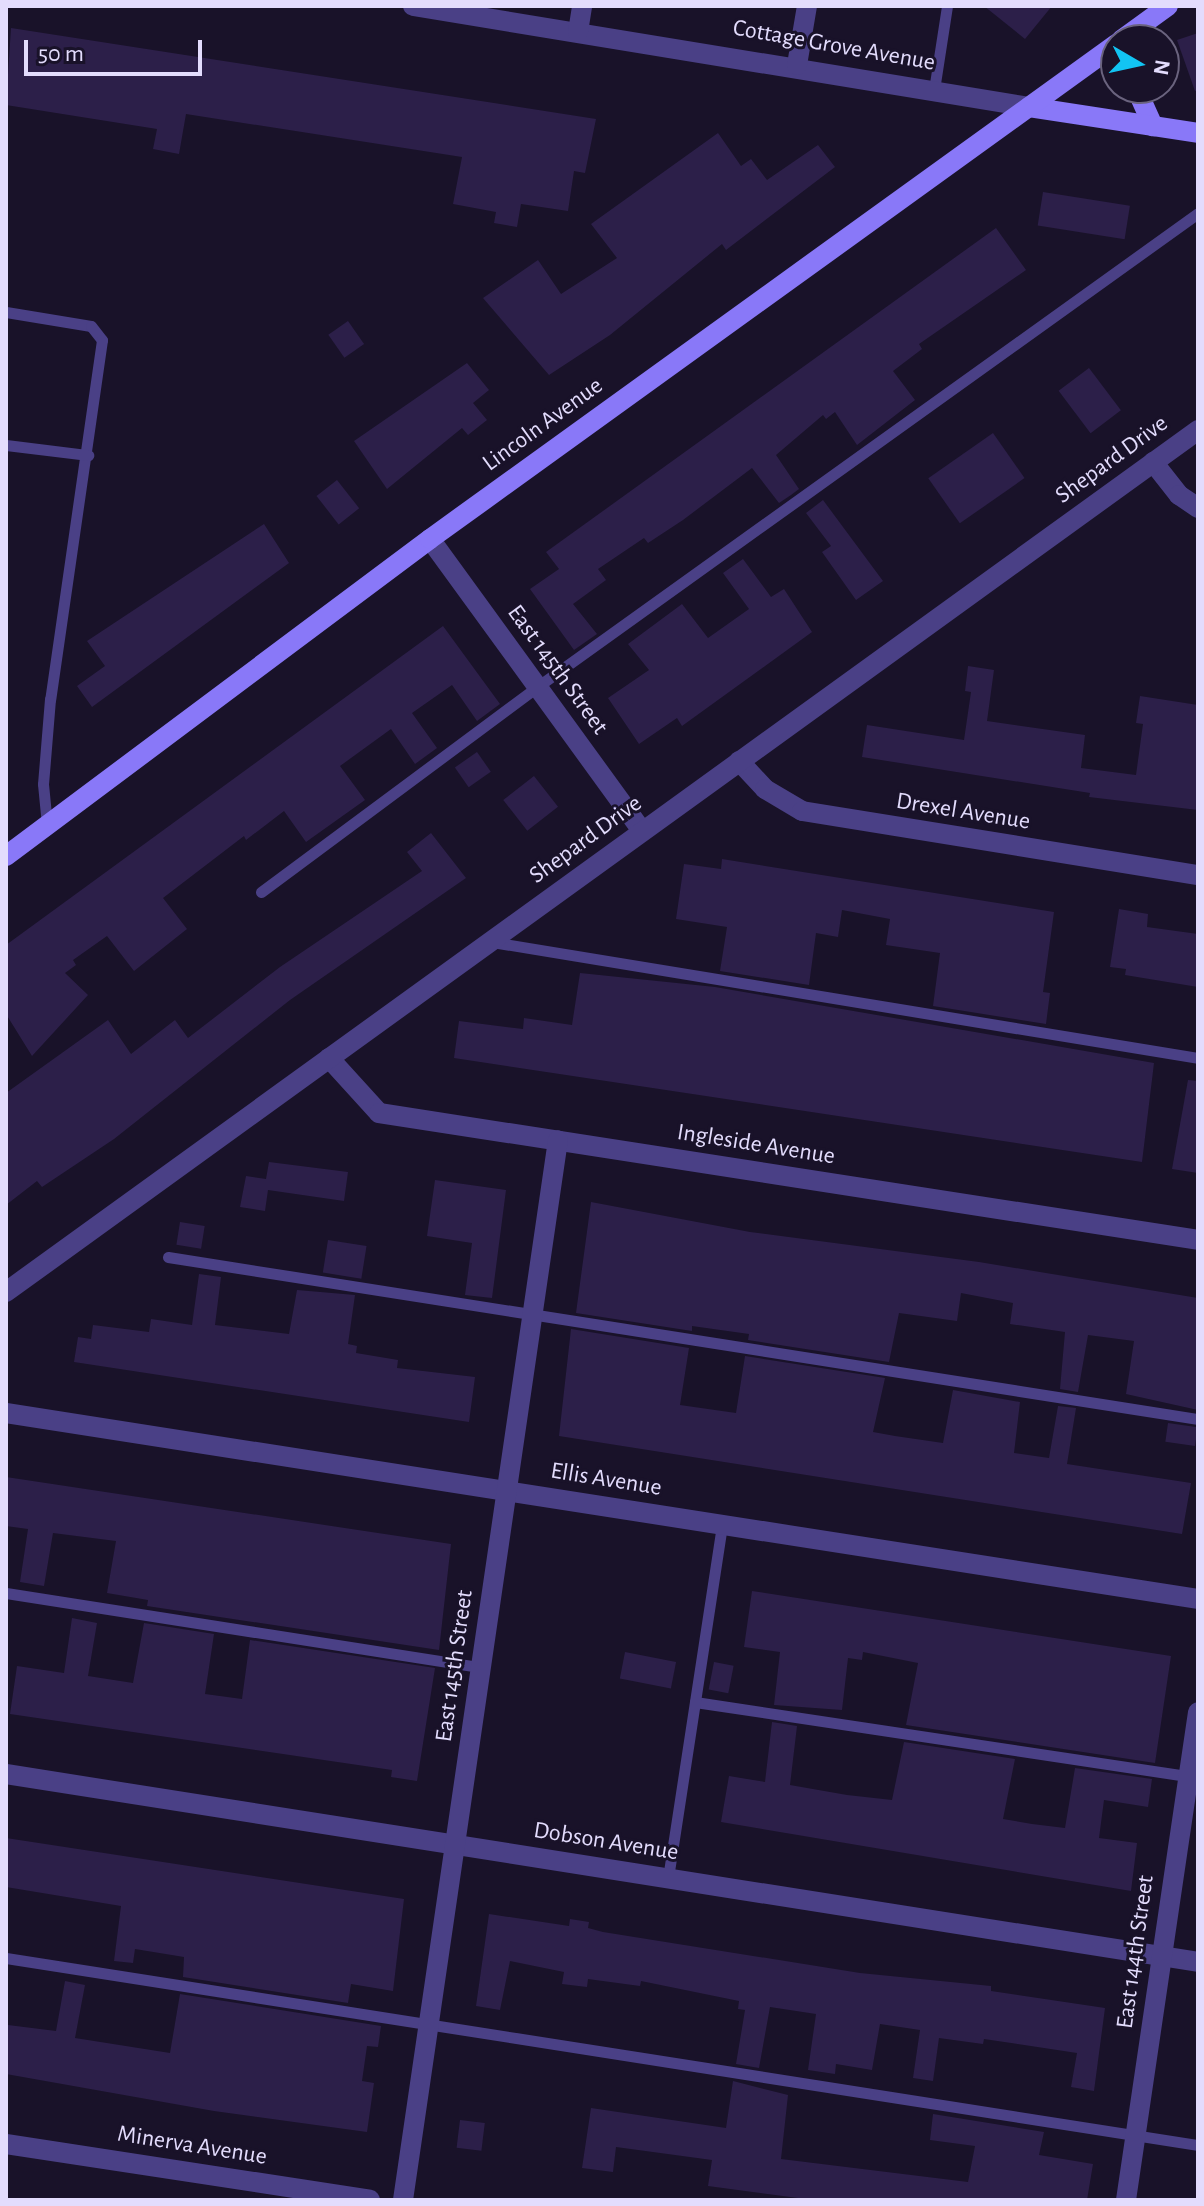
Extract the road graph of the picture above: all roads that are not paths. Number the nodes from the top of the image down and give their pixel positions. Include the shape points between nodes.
1 (413, 6) edge
2 (582, 6) edge
3 (807, 6) edge
4 (947, 6) edge
5 (1168, 6) edge
6 (1144, 24) edge
7 (578, 32) junction
8 (1100, 56) edge
9 (797, 65) junction
10 (934, 90) junction
11 (1143, 104) edge
12 (1029, 107) junction
13 (1153, 126) junction
14 (1198, 133) edge
15 (1198, 213) edge
16 (6, 312) edge
17 (1198, 430) edge
18 (6, 445) edge
19 (88, 455) junction
20 (1153, 462) junction
21 (1198, 508) edge
22 (430, 539) junction
23 (537, 687) junction
24 (739, 761) junction
25 (47, 825) junction
26 (642, 831) junction
27 (6, 856) edge
28 (1198, 875) edge
29 (261, 892) dead end
30 (489, 942) junction
31 (329, 1058) junction
32 (1198, 1058) edge
33 (558, 1140) junction
34 (1198, 1240) edge
35 (168, 1257) dead end
36 (6, 1292) edge
37 (533, 1315) junction
38 (6, 1413) edge
39 (1198, 1419) edge
40 (507, 1491) junction
41 (722, 1524) junction
42 (6, 1593) edge
43 (1198, 1599) edge
44 (481, 1667) junction
45 (695, 1702) junction
46 (1198, 1712) edge
47 (6, 1774) edge
48 (1193, 1777) edge
49 (455, 1845) junction
50 (668, 1878) junction
51 (1162, 1956) junction
52 (6, 1958) edge
53 (1198, 1962) edge
54 (428, 2024) junction
55 (1136, 2136) junction
56 (6, 2144) edge
57 (1198, 2145) edge
58 (370, 2200) edge
59 (403, 2200) edge
60 (1126, 2200) edge

1 - 7 street, Cottage Grove Avenue
2 - 7 street
3 - 9 street
4 - 10 lane
5 - 6 street, Lincoln Avenue
7 - 9 street, Cottage Grove Avenue
8 - 12 street, Lincoln Avenue
9 - 10 street, Cottage Grove Avenue
10 - 12 street, Cottage Grove Avenue
11 - 13 street
12 - 13 street, Cottage Grove Avenue
12 - 22 street, Lincoln Avenue
13 - 14 street, Cottage Grove Avenue
15 - 23 lane
16 - 19 lane via 91,326 102,340
17 - 20 street, Shepard Drive
18 - 19 lane
19 - 25 lane via 50,699 43,784
20 - 21 street via 1179,495
20 - 24 street, Shepard Drive
22 - 23 street, East 145th Street
22 - 25 street, Lincoln Avenue
23 - 26 street, East 145th Street
23 - 29 lane
24 - 26 street, Shepard Drive
24 - 28 street, Drexel Avenue via 765,789 802,811
25 - 27 street, Lincoln Avenue
26 - 30 street, Shepard Drive
30 - 31 street, Shepard Drive
30 - 32 lane
31 - 33 street, Ingleside Avenue via 379,1113
31 - 36 street, Shepard Drive
33 - 34 street, Ingleside Avenue
33 - 37 street, East 145th Street
35 - 37 lane
37 - 39 lane
37 - 40 street, East 145th Street
38 - 40 street, Ellis Avenue
40 - 41 street, Ellis Avenue
40 - 44 street, East 145th Street
41 - 43 street, Ellis Avenue
41 - 45 lane
42 - 44 lane
44 - 49 street, East 145th Street
45 - 48 lane
45 - 50 lane
46 - 48 street, East 144th Street
47 - 49 street, Dobson Avenue
48 - 51 street, East 144th Street
49 - 50 street, Dobson Avenue
49 - 54 street, East 145th Street
50 - 51 street, Dobson Avenue
51 - 53 street, Dobson Avenue
51 - 55 street, East 144th Street
52 - 54 lane
54 - 55 lane
54 - 59 street, East 145th Street
55 - 57 lane
55 - 60 street, East 144th Street
56 - 58 street, Minerva Avenue

